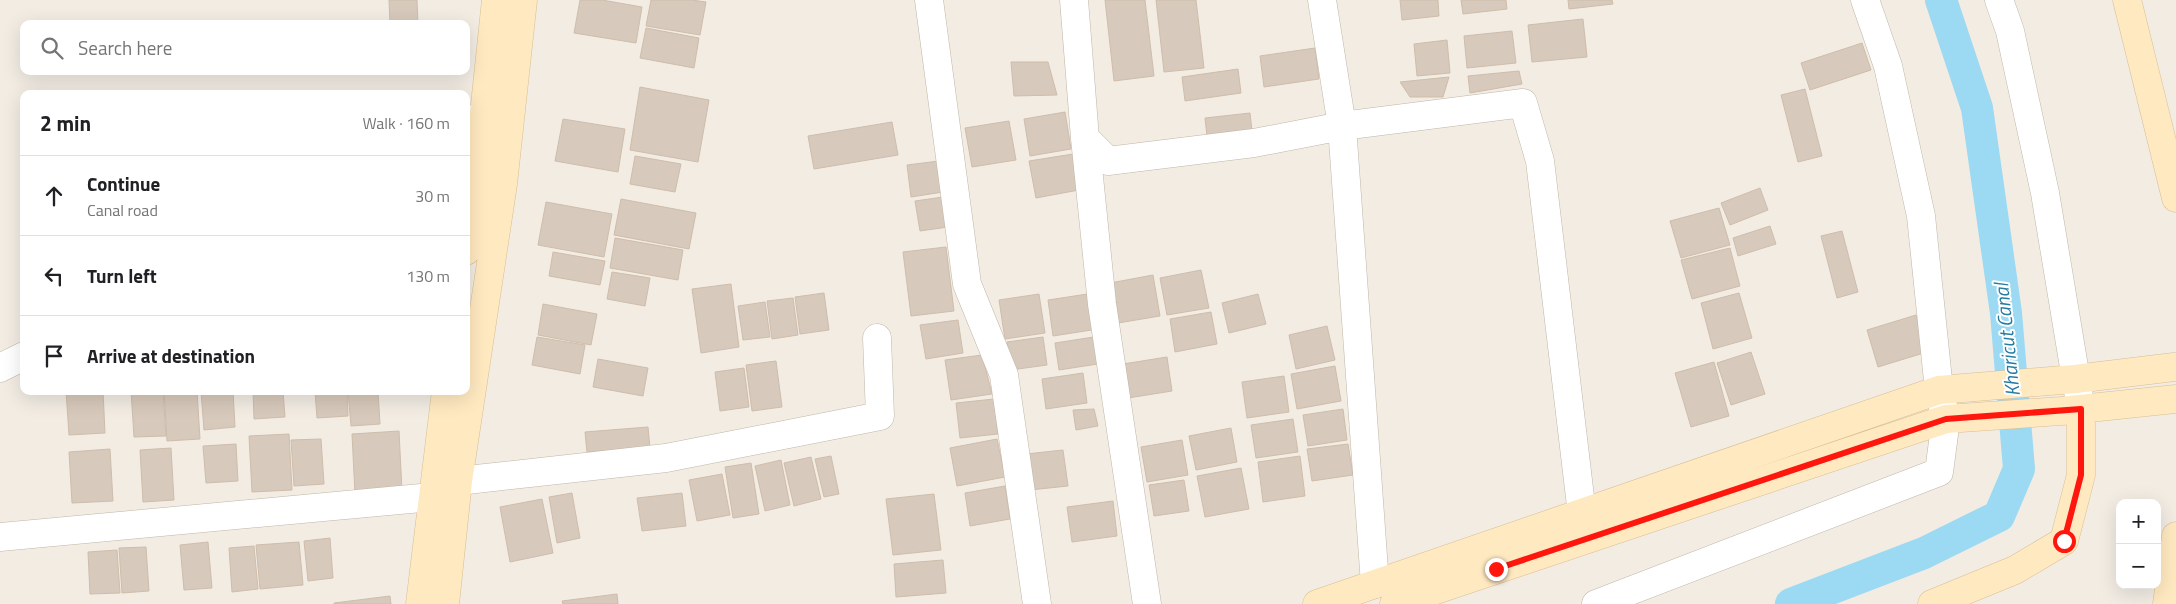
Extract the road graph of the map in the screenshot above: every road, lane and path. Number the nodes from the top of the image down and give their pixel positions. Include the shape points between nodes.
1 (496, 0) edge
2 (523, 0) edge
3 (930, 0) edge
4 (1074, 0) edge
5 (1322, 0) edge
6 (1865, 0) edge
7 (1999, 0) edge
8 (2127, 0) edge
9 (475, 119) edge
10 (1342, 126) junction
11 (1085, 138) junction
12 (470, 192) edge
13 (2176, 198) edge
14 (877, 338) dead end
15 (20, 358) edge
16 (2175, 365) edge
17 (0, 368) edge
18 (2066, 379) junction
19 (1939, 390) junction
20 (2176, 393) edge
21 (445, 395) edge
22 (2176, 399) edge
23 (2071, 410) junction
24 (1946, 419) junction
25 (458, 482) junction
26 (432, 497) junction
27 (1582, 514) junction
28 (2176, 536) edge
29 (0, 537) edge
30 (1375, 584) junction
31 (420, 604) edge
32 (446, 604) edge
33 (1037, 604) edge
34 (1147, 604) edge
35 (1317, 604) edge
36 (1394, 604) edge
37 (1596, 604) edge
38 (1932, 604) edge
39 (2168, 604) edge

1 - 9 main road
2 - 25 main road via 503,184
3 - 33 street via 966,284 1004,375
4 - 11 street
5 - 10 street
6 - 19 street via 1888,66 1921,216
7 - 18 street via 2010,31 2045,193
8 - 13 main road
9 - 12 main road
10 - 11 street via 1254,143 1108,161
10 - 27 street via 1523,103 1540,161
10 - 30 street
11 - 34 street via 1102,304
14 - 25 street via 880,416 666,458
15 - 17 street
16 - 18 main road
16 - 20 main road via 2172,380
18 - 19 main road
18 - 23 street
19 - 24 street
19 - 27 main road
21 - 26 main road
22 - 23 main road
23 - 24 main road
23 - 38 main road via 2081,475 2064,541 2014,570
24 - 36 main road
24 - 37 street via 1939,472
25 - 32 main road
26 - 29 street
26 - 31 main road
27 - 30 main road
28 - 39 main road
30 - 35 main road

